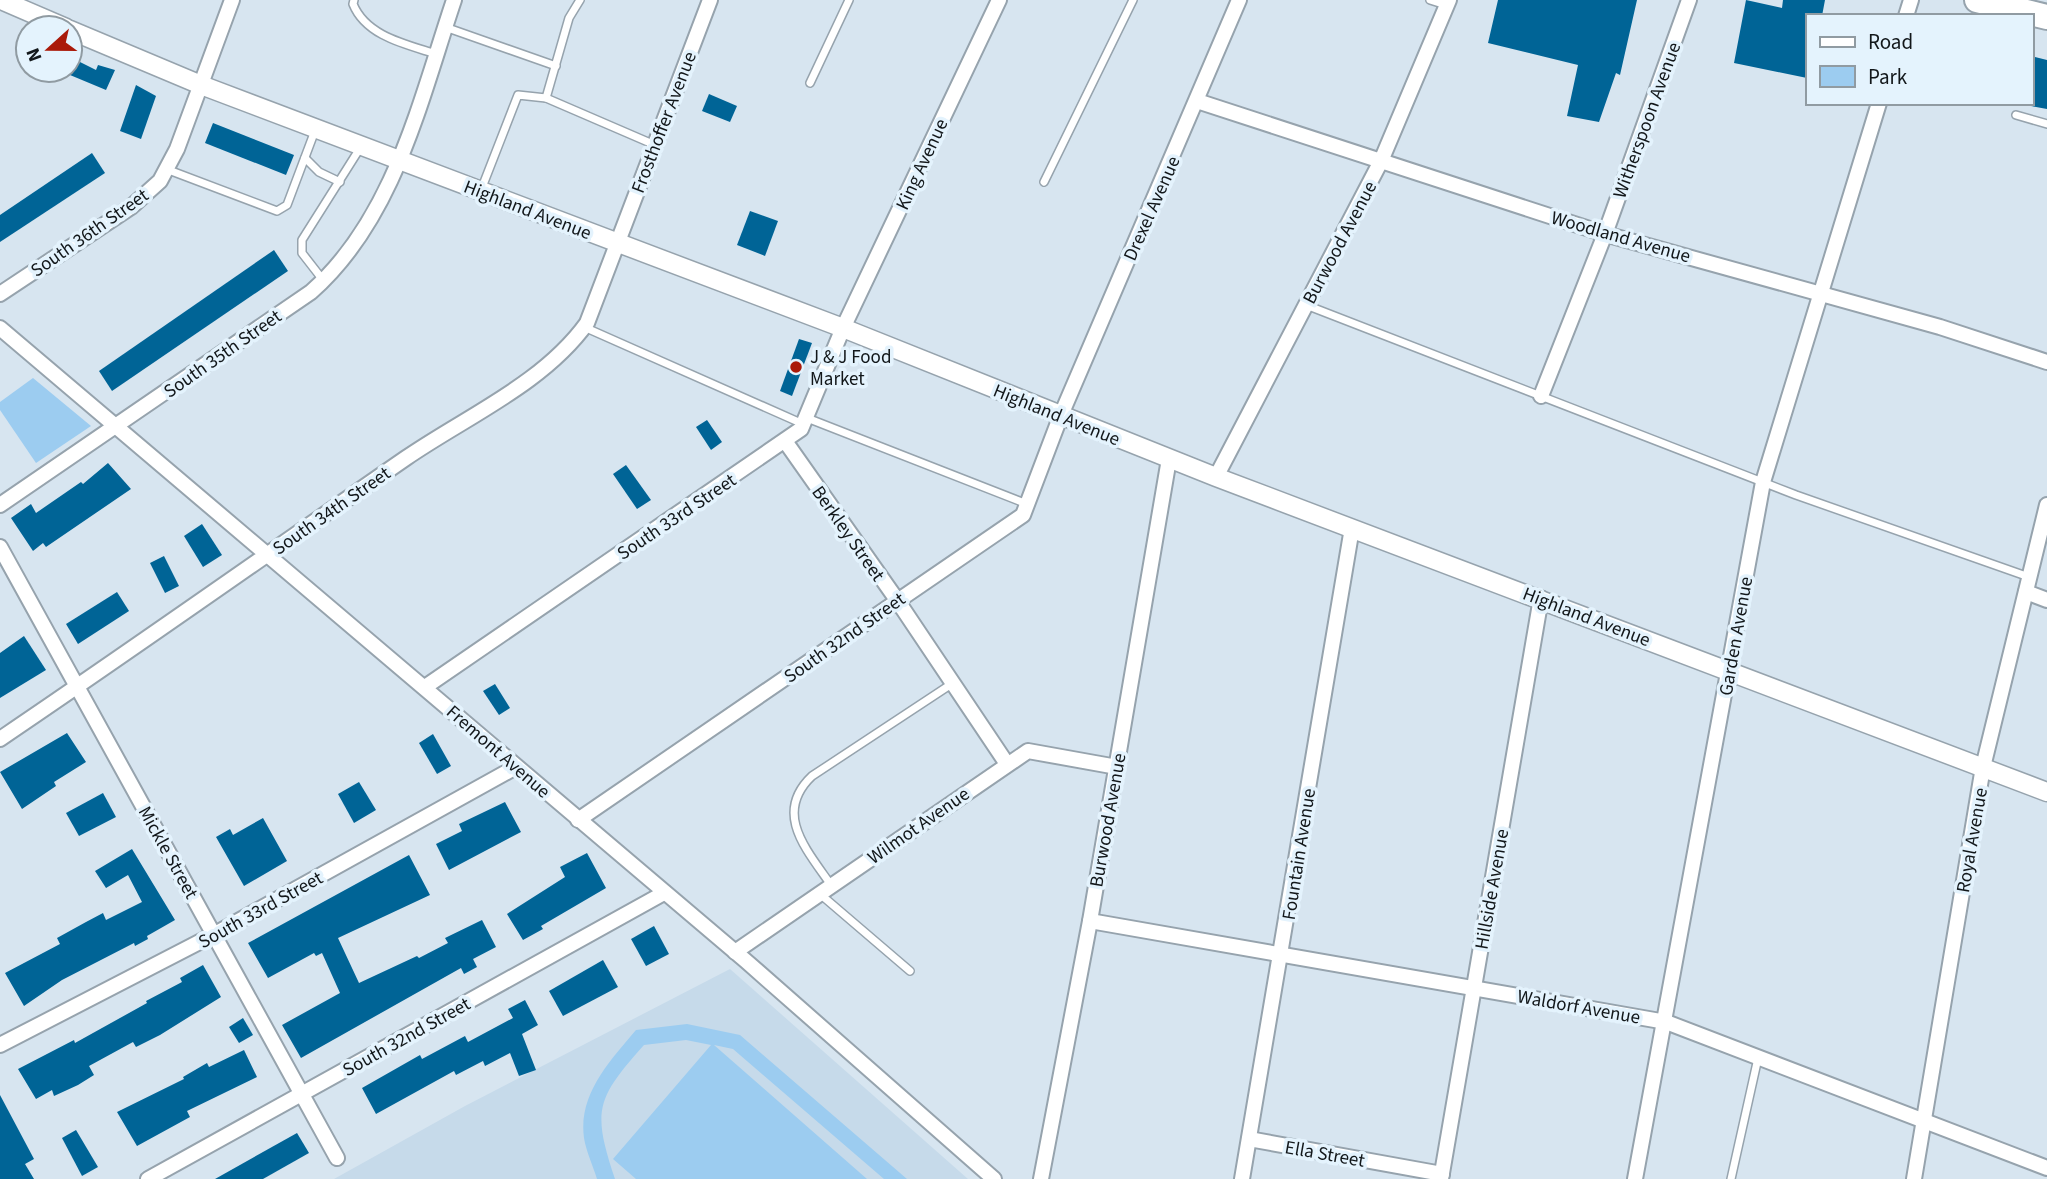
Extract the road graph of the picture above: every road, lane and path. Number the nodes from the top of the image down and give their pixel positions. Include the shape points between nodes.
1 (232, 0) edge
2 (354, 0) edge
3 (454, 0) edge
4 (580, 0) edge
5 (710, 0) edge
6 (849, 0) edge
7 (999, 0) edge
8 (1133, 0) edge
9 (1239, 0) edge
10 (1430, 0) edge
11 (1689, 0) edge
12 (1977, 0) edge
13 (8, 2) edge
14 (1448, 3) edge
15 (35, 14) edge
16 (2047, 17) edge
17 (445, 27) junction
18 (84, 36) edge
19 (436, 54) junction
20 (556, 66) junction
21 (810, 83) dead end
22 (201, 85) junction
23 (546, 98) junction
24 (1197, 101) junction
25 (1878, 105) edge
26 (2016, 115) dead end
27 (2047, 124) edge
28 (316, 128) junction
29 (363, 145) junction
30 (655, 145) junction
31 (305, 158) junction
32 (401, 159) junction
33 (1381, 161) junction
34 (166, 169) junction
35 (340, 182) junction
36 (1044, 182) dead end
37 (481, 191) junction
38 (1605, 234) junction
39 (617, 244) junction
40 (323, 281) junction
41 (1821, 293) junction
42 (0, 294) edge
43 (1306, 305) junction
44 (584, 327) junction
45 (0, 328) edge
46 (843, 328) junction
47 (2047, 362) edge
48 (1541, 396) junction
49 (1061, 415) junction
50 (805, 421) junction
51 (117, 426) junction
52 (785, 442) junction
53 (1169, 459) junction
54 (1216, 477) junction
55 (1763, 482) junction
56 (0, 505) edge
57 (1028, 505) junction
58 (2047, 505) edge
59 (1352, 528) junction
60 (0, 547) edge
61 (267, 555) junction
62 (2028, 584) junction
63 (1541, 598) junction
64 (897, 600) junction
65 (2047, 600) edge
66 (1729, 671) junction
67 (953, 683) junction
68 (78, 686) junction
69 (425, 687) junction
70 (0, 740) edge
71 (1007, 764) junction
72 (1117, 766) junction
73 (1983, 767) junction
74 (516, 768) junction
75 (2047, 792) edge
76 (578, 820) junction
77 (825, 889) junction
78 (664, 893) junction
79 (1090, 921) junction
80 (214, 935) junction
81 (734, 952) junction
82 (1282, 953) junction
83 (910, 971) dead end
84 (1474, 987) junction
85 (1666, 1022) junction
86 (0, 1045) edge
87 (1758, 1058) junction
88 (302, 1093) junction
89 (1923, 1122) junction
90 (1249, 1139) junction
91 (337, 1157) dead end
92 (2047, 1168) edge
93 (1442, 1176) edge
94 (148, 1179) edge
95 (995, 1179) edge
96 (1041, 1179) edge
97 (1242, 1179) edge
98 (1635, 1179) edge
99 (1731, 1179) edge
100 (1914, 1179) edge

1 - 22 street, South 36th Street
2 - 19 lane via 359,19 393,40
3 - 17 street, South 35th Street
4 - 20 lane via 569,18
5 - 30 street, Frosthoffer Avenue
6 - 21 lane
7 - 46 street, King Avenue
8 - 36 lane
9 - 24 street, Drexel Avenue
10 - 14 lane
11 - 38 street, Witherspoon Avenue
12 - 16 highway
13 - 15 street, Highland Avenue
14 - 33 street, Burwood Avenue
17 - 19 street, South 35th Street
17 - 20 lane
18 - 22 street, Highland Avenue
19 - 32 street, South 35th Street
20 - 23 lane
22 - 28 street, Highland Avenue
22 - 34 street, South 36th Street
23 - 30 lane
23 - 37 lane via 518,95
24 - 33 street, Woodland Avenue
24 - 49 street, Drexel Avenue
25 - 41 street, Garden Avenue
26 - 27 lane
28 - 29 street, Highland Avenue
28 - 31 lane
29 - 32 street, Highland Avenue
29 - 35 lane
30 - 39 street, Frosthoffer Avenue
31 - 34 lane via 287,205 277,211
31 - 35 lane via 318,172
32 - 37 street, Highland Avenue
32 - 40 street, South 35th Street via 355,246
33 - 38 street, Woodland Avenue
33 - 43 street, Burwood Avenue
34 - 42 street, South 36th Street via 131,207
35 - 40 lane via 302,240 302,253
37 - 39 street, Highland Avenue
38 - 41 street, Woodland Avenue
38 - 48 street, Witherspoon Avenue
39 - 44 street, South 34th Street
39 - 46 street, Highland Avenue
40 - 51 street, South 35th Street
41 - 47 street, Woodland Avenue
41 - 55 street, Garden Avenue
43 - 48 lane
43 - 54 street, Burwood Avenue
44 - 50 lane
44 - 61 street, South 34th Street via 550,364
45 - 51 street, Fremont Avenue
46 - 49 street, Highland Avenue
46 - 50 street, South 33rd Street
48 - 55 lane
49 - 53 street, Highland Avenue
49 - 57 street, South 32nd Street
50 - 52 street, South 33rd Street
50 - 57 lane
51 - 56 street, South 35th Street
51 - 61 street, Fremont Avenue
52 - 64 street, Berkley Street
52 - 69 street, South 33rd Street
53 - 54 street, Highland Avenue
53 - 72 street, Burwood Avenue
54 - 59 street, Highland Avenue
55 - 62 lane
55 - 66 street, Garden Avenue
57 - 64 street, South 32nd Street via 1023,515
58 - 62 street, Royal Avenue
59 - 63 street, Highland Avenue
59 - 82 street, Fountain Avenue
60 - 68 street, Mickle Street
61 - 68 street, South 34th Street
61 - 69 street, Fremont Avenue
62 - 65 street
62 - 73 street, Royal Avenue
63 - 66 street, Highland Avenue
63 - 84 street, Hillside Avenue
64 - 67 street, Berkley Street
64 - 76 street, South 32nd Street
66 - 73 street, Highland Avenue
66 - 85 street, Garden Avenue
67 - 71 street, Berkley Street
67 - 77 lane via 798,790 793,823
68 - 70 street, South 34th Street
68 - 80 street, Mickle Street
69 - 74 street, Fremont Avenue
71 - 72 street, Wilmot Avenue via 1028,751
71 - 77 street, Wilmot Avenue
72 - 79 street, Burwood Avenue
73 - 75 street, Highland Avenue
73 - 89 street, Royal Avenue
74 - 76 street, Fremont Avenue
74 - 80 street, South 33rd Street
76 - 78 street, Fremont Avenue
77 - 81 street, Wilmot Avenue
77 - 83 lane
78 - 81 street, Fremont Avenue
78 - 88 street, South 32nd Street
79 - 82 street, Waldorf Avenue
79 - 96 street, Burwood Avenue
80 - 86 street, South 33rd Street
80 - 88 street, Mickle Street
81 - 95 street, Fremont Avenue
82 - 84 street, Waldorf Avenue
82 - 90 street, Fountain Avenue
84 - 85 street, Waldorf Avenue
84 - 93 street, Hillside Avenue
85 - 87 street, Waldorf Avenue
85 - 98 street, Garden Avenue
87 - 89 street, Waldorf Avenue
87 - 99 lane
88 - 91 street, Mickle Street
88 - 94 street, South 32nd Street
89 - 92 street, Waldorf Avenue
89 - 100 street, Royal Avenue
90 - 93 street, Ella Street
90 - 97 street, Fountain Avenue

